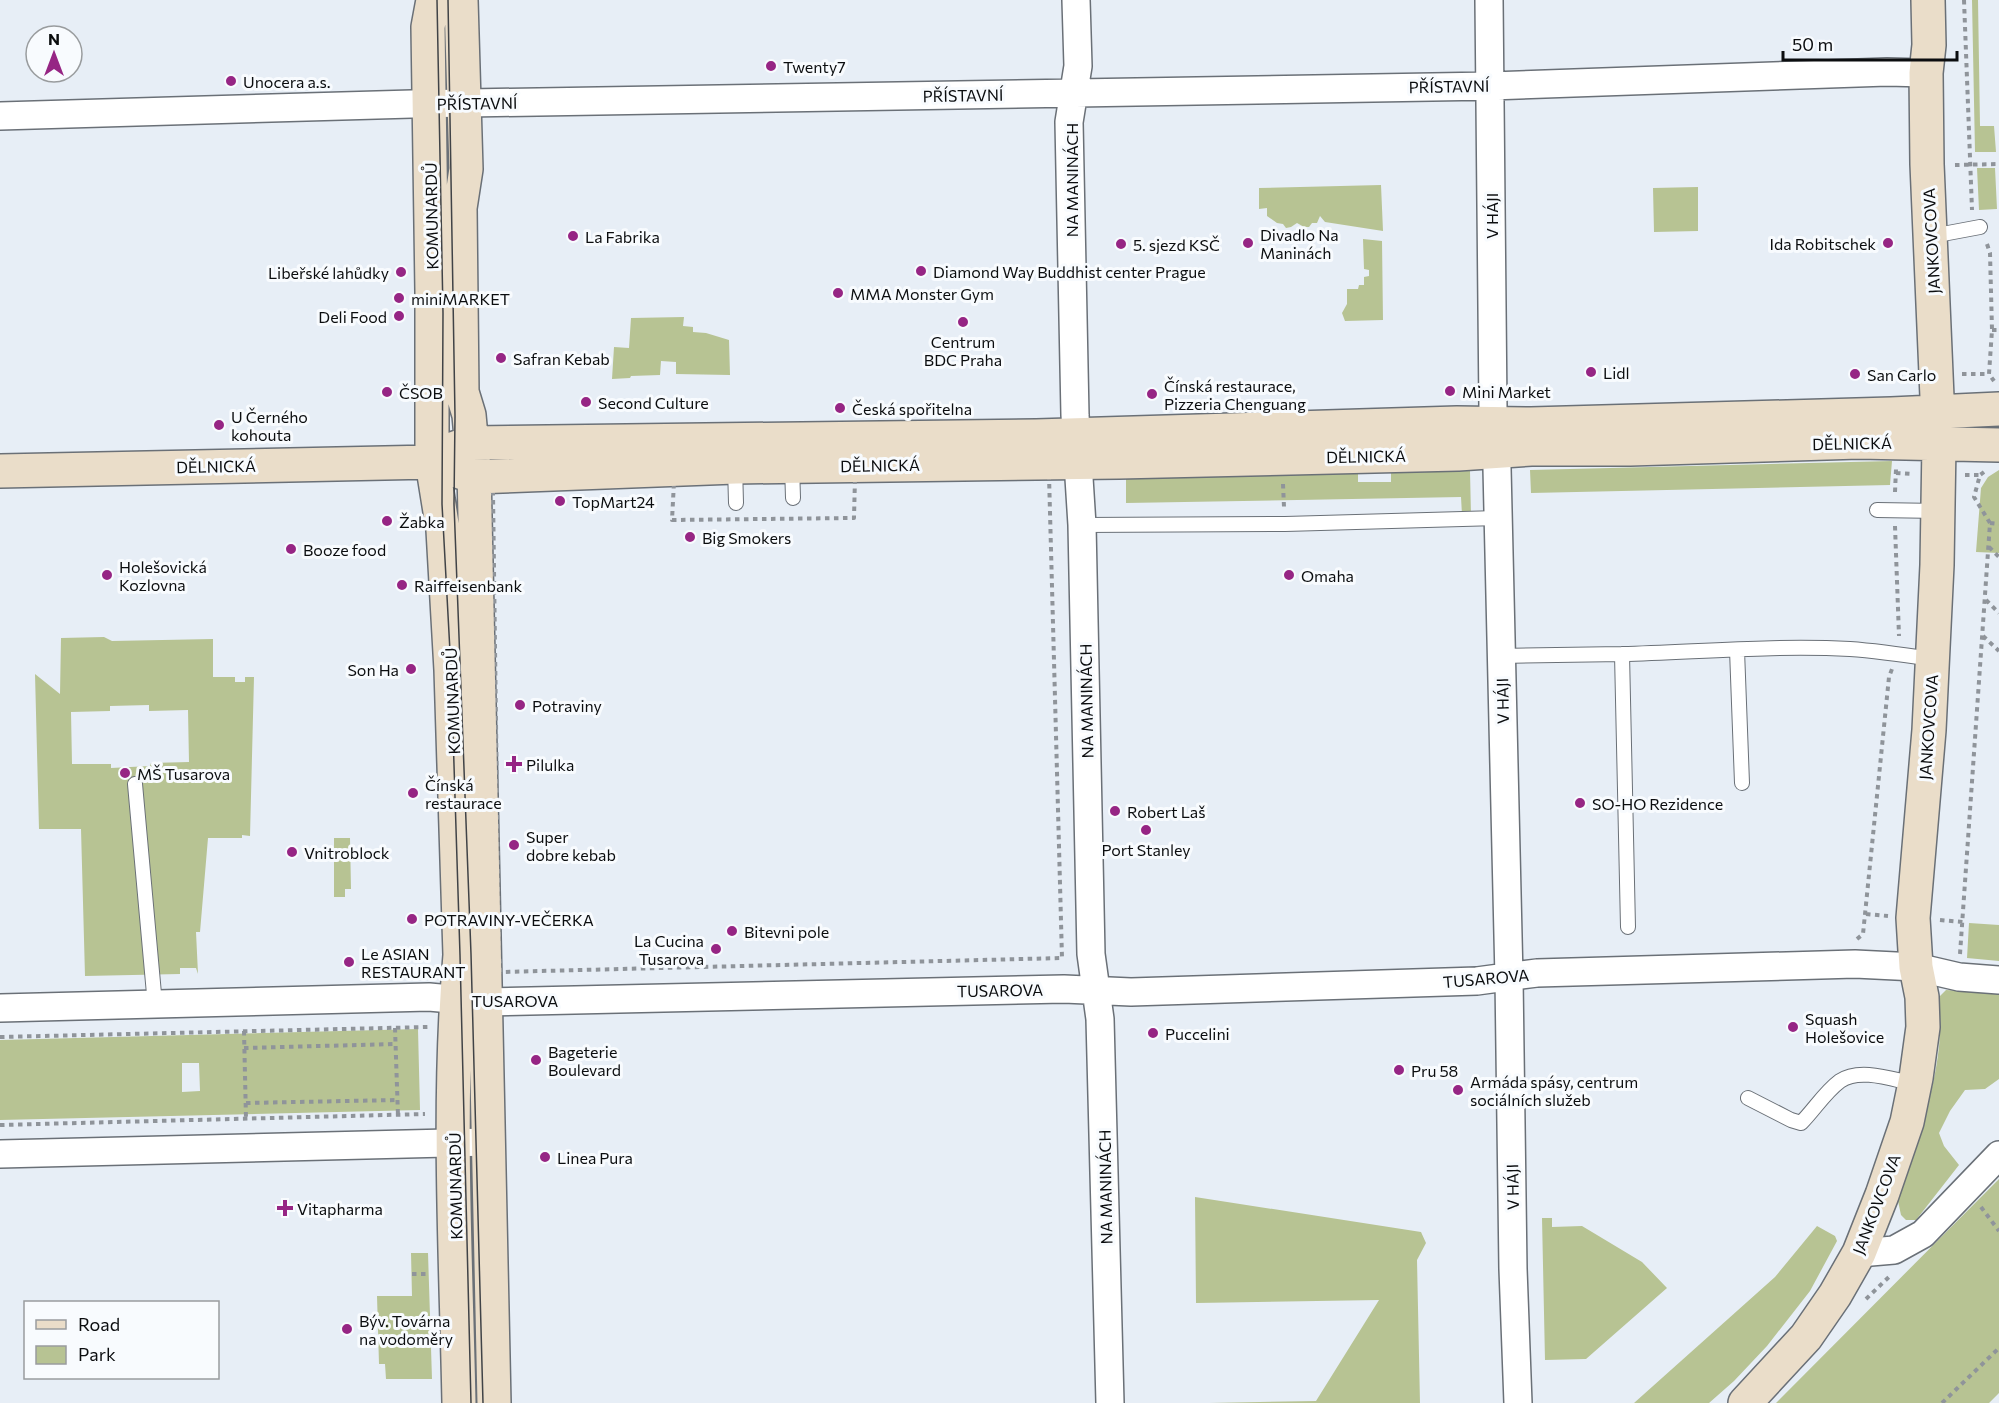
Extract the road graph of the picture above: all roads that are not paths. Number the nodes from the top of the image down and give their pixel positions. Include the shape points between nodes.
1 (433, 0) edge
2 (461, 0) edge
3 (1076, 0) edge
4 (1489, 0) edge
5 (1928, 0) edge
6 (1926, 74) junction
7 (1491, 86) junction
8 (1074, 93) junction
9 (464, 103) junction
10 (429, 104) junction
11 (0, 116) edge
12 (1980, 227) road end
13 (1932, 236) junction
14 (1997, 395) edge
15 (1938, 412) junction
16 (1629, 426) junction
17 (1495, 437) junction
18 (472, 443) junction
19 (1939, 444) junction
20 (1999, 445) edge
21 (1077, 448) junction
22 (735, 453) junction
23 (432, 462) junction
24 (0, 471) edge
25 (474, 477) junction
26 (736, 502) dead end
27 (1877, 510) dead end
28 (1939, 511) junction
29 (1498, 518) junction
30 (1082, 525) junction
31 (1737, 650) junction
32 (1622, 654) junction
33 (1501, 656) junction
34 (1932, 659) junction
35 (1742, 783) dead end
36 (135, 784) dead end
37 (1628, 927) dead end
38 (1916, 967) junction
39 (1509, 978) junction
40 (1999, 980) edge
41 (1096, 990) junction
42 (470, 1001) junction
43 (155, 1005) junction
44 (0, 1008) edge
45 (1915, 1084) junction
46 (1748, 1098) dead end
47 (488, 1142) junction
48 (453, 1143) junction
49 (0, 1154) edge
50 (1999, 1155) edge
51 (1859, 1253) junction
52 (459, 1403) edge
53 (494, 1403) edge
54 (1110, 1403) edge
55 (1518, 1403) edge
56 (1745, 1403) edge

1 - 10 street, KOMUNARDŮ via 428,27
2 - 9 street, KOMUNARDŮ
3 - 8 street, NA MANINÁCH via 1078,66
4 - 7 street, V HÁJI
5 - 6 street, JANKOVCOVA
6 - 7 street, PŘÍSTAVNÍ via 1887,72
6 - 13 street, JANKOVCOVA
7 - 8 street, PŘÍSTAVNÍ
7 - 17 street, V HÁJI
8 - 9 street, PŘÍSTAVNÍ
8 - 21 street, NA MANINÁCH via 1069,122
9 - 10 street, PŘÍSTAVNÍ
9 - 18 street, KOMUNARDŮ via 466,169 460,208 462,392
10 - 11 street, PŘÍSTAVNÍ
10 - 23 street, KOMUNARDŮ
12 - 13 lane
13 - 15 street, JANKOVCOVA
14 - 15 street, DĚLNICKÁ
15 - 16 street, DĚLNICKÁ
15 - 19 street, JANKOVCOVA
16 - 17 street, DĚLNICKÁ via 1531,448
16 - 19 street, DĚLNICKÁ
17 - 21 street, DĚLNICKÁ via 1436,454
17 - 29 street, V HÁJI
18 - 22 street, DĚLNICKÁ
18 - 23 street, DĚLNICKÁ via 454,447
18 - 25 street, KOMUNARDŮ
19 - 20 street, DĚLNICKÁ
19 - 28 street, JANKOVCOVA
21 - 22 street, DĚLNICKÁ via 792,468
21 - 30 street, NA MANINÁCH
22 - 25 street, DĚLNICKÁ
22 - 26 lane
23 - 24 street, DĚLNICKÁ
23 - 25 street, DĚLNICKÁ
23 - 42 street, KOMUNARDŮ via 443,530 451,670 460,955
25 - 42 street, KOMUNARDŮ
27 - 28 lane
28 - 34 street, JANKOVCOVA
29 - 30 lane
29 - 33 street, V HÁJI
30 - 41 street, NA MANINÁCH via 1091,954
31 - 32 lane
31 - 34 lane via 1848,649
31 - 35 lane
32 - 33 lane
32 - 37 lane
33 - 39 street, V HÁJI
34 - 38 street, JANKOVCOVA via 1913,918
36 - 43 lane
38 - 39 street, TUSAROVA via 1773,966 1537,973
38 - 40 street, TUSAROVA via 1959,977
38 - 45 street, JANKOVCOVA via 1923,1027
39 - 41 street, TUSAROVA
39 - 55 street, V HÁJI
41 - 42 street, TUSAROVA
41 - 54 street, NA MANINÁCH
42 - 43 street, TUSAROVA via 429,997
42 - 47 street, KOMUNARDŮ
42 - 48 street, KOMUNARDŮ
43 - 44 street, TUSAROVA
45 - 46 lane via 1850,1076 1840,1081 1801,1123
45 - 51 street, JANKOVCOVA via 1907,1122
47 - 48 street
47 - 53 street, KOMUNARDŮ
48 - 49 street
48 - 52 street, KOMUNARDŮ
50 - 51 street via 1923,1234 1894,1250
51 - 56 street, JANKOVCOVA via 1806,1337

